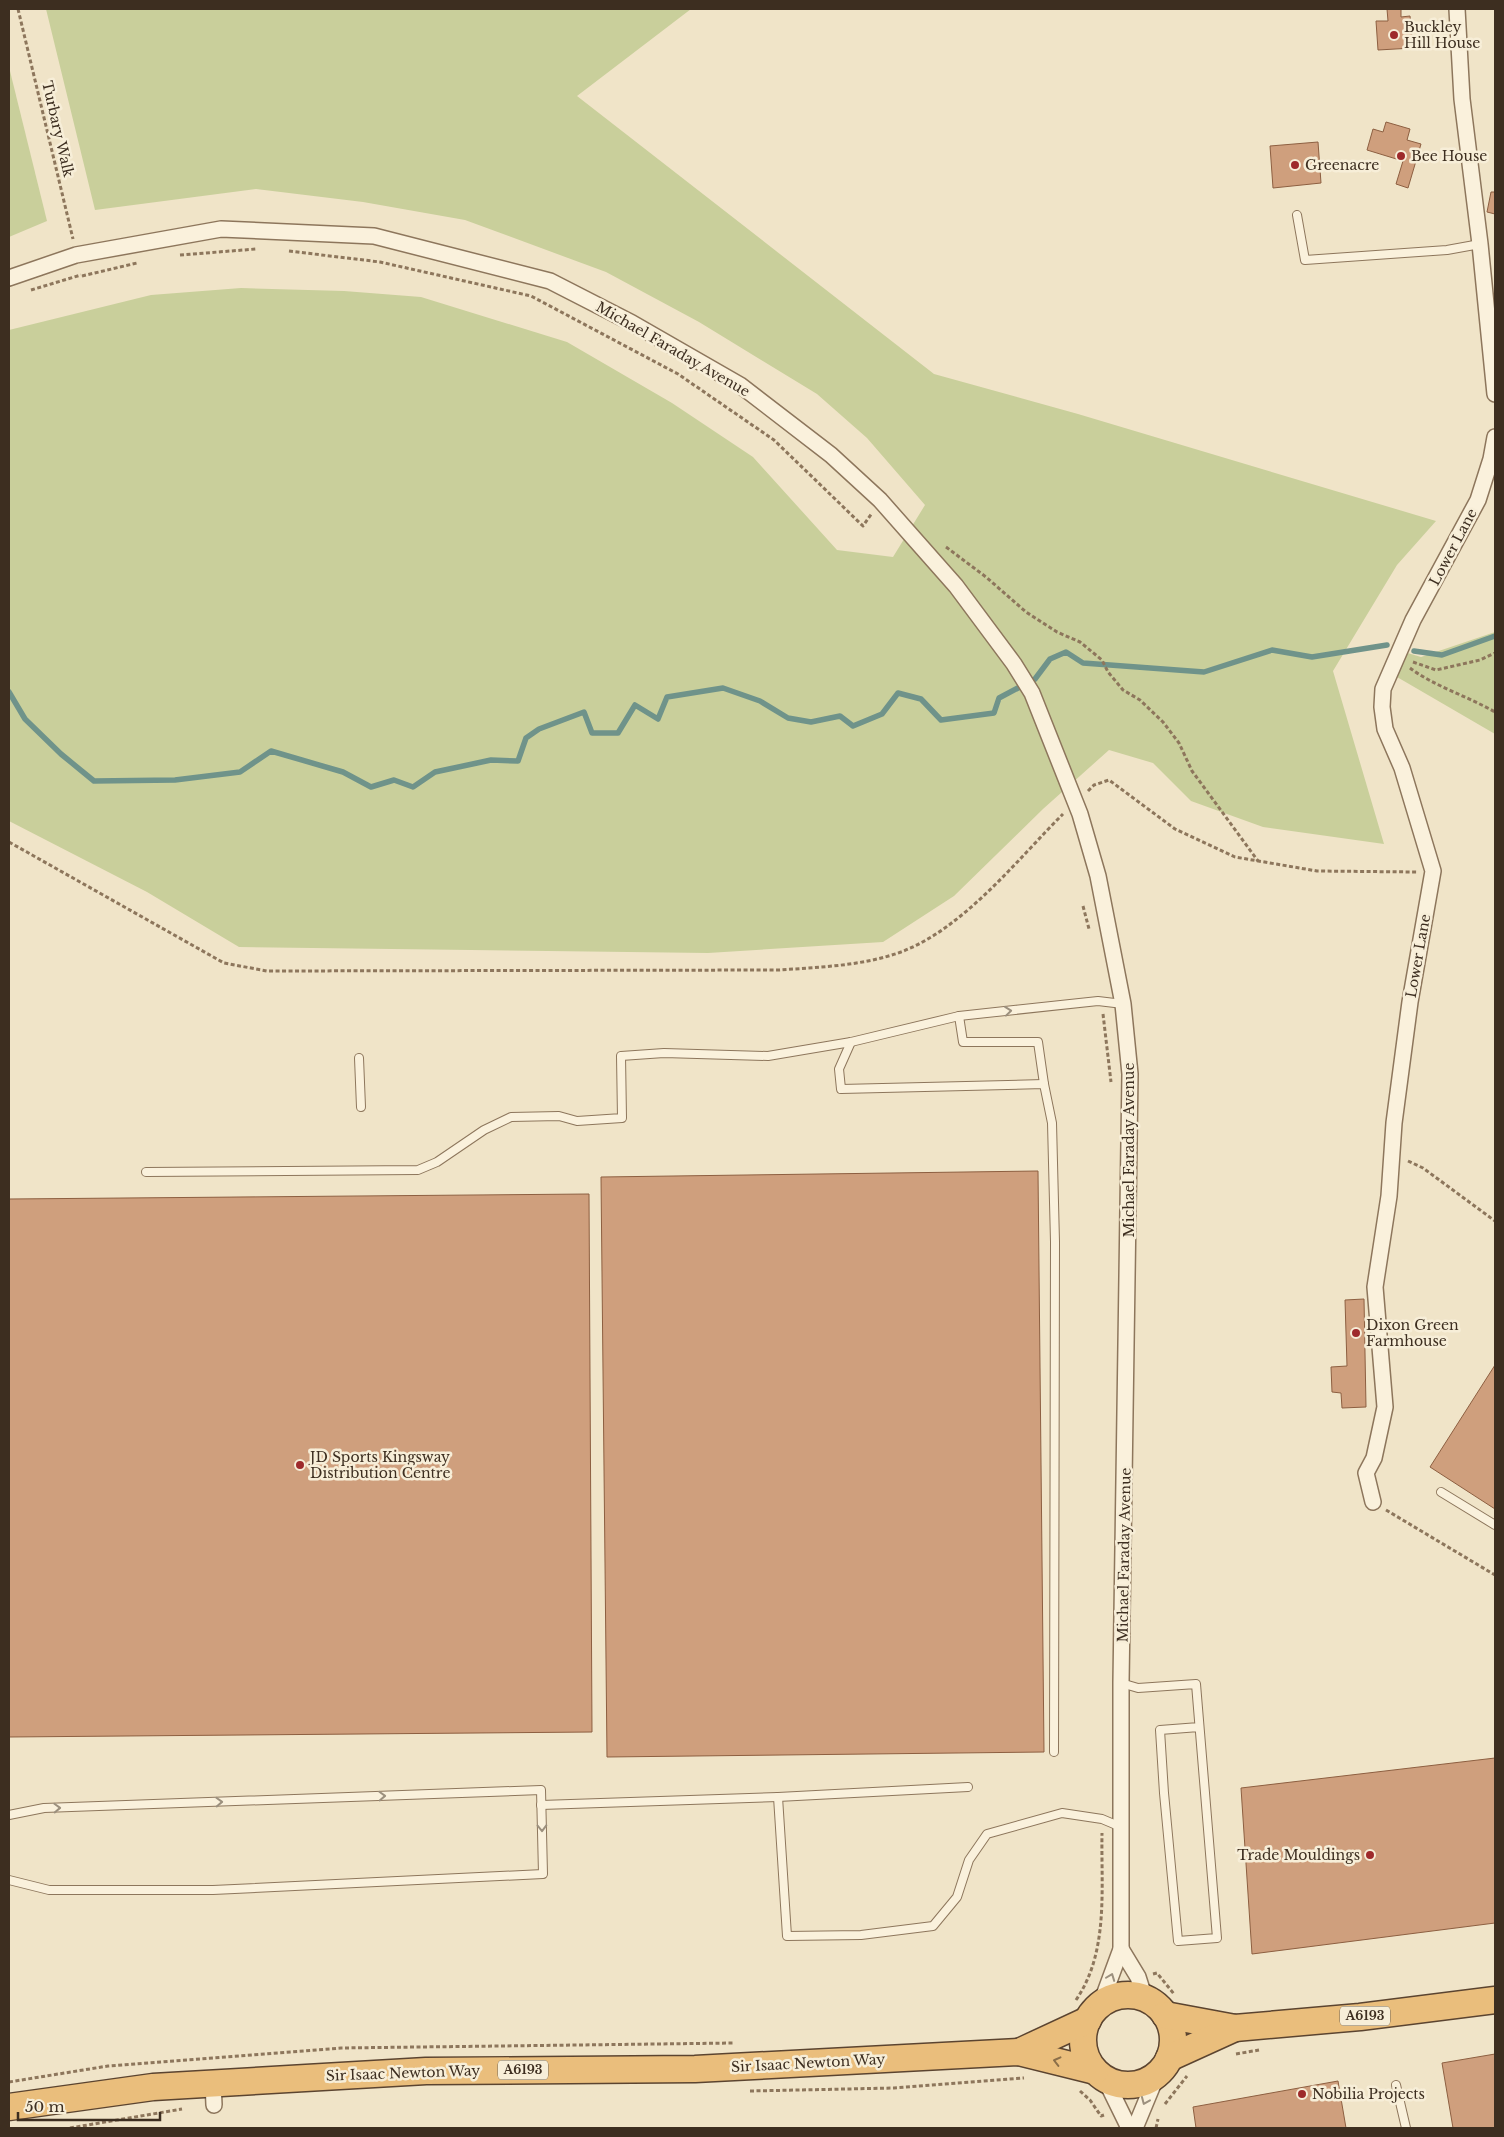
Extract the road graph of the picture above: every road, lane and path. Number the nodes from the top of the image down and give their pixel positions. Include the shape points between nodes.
1 (18, 9) edge
2 (1457, 9) edge
3 (1297, 215) dead end
4 (1480, 244) junction
5 (259, 249) dead end
6 (287, 250) dead end
7 (76, 255) junction
8 (176, 256) dead end
9 (138, 263) dead end
10 (82, 276) dead end
11 (9, 278) edge
12 (1495, 394) edge
13 (1495, 437) edge
14 (880, 500) junction
15 (941, 543) dead end
16 (1495, 653) edge
17 (1395, 656) junction
18 (1495, 712) edge
19 (1076, 802) junction
20 (9, 842) edge
21 (1258, 861) junction
22 (1432, 871) junction
23 (1083, 906) dead end
24 (1090, 931) dead end
25 (1102, 1002) junction
26 (1123, 1004) junction
27 (960, 1016) junction
28 (850, 1042) junction
29 (359, 1058) dead end
30 (1044, 1084) junction
31 (1112, 1088) dead end
32 (361, 1107) dead end
33 (1392, 1153) junction
34 (146, 1172) dead end
35 (1495, 1221) edge
36 (1441, 1492) dead end
37 (1374, 1502) joint
38 (1495, 1525) edge
39 (1495, 1575) edge
40 (1121, 1683) junction
41 (1199, 1727) junction
42 (1054, 1752) dead end
43 (968, 1787) dead end
44 (778, 1798) junction
45 (541, 1805) junction
46 (9, 1815) edge
47 (1102, 1820) junction
48 (1120, 1826) junction
49 (9, 1880) edge
50 (1121, 1949) junction
51 (1145, 1999) junction
52 (1495, 2000) edge
53 (1087, 2009) junction
54 (1165, 2015) junction
55 (1235, 2028) junction
56 (1019, 2052) junction
57 (1163, 2067) junction
58 (1190, 2073) dead end
59 (1031, 2078) dead end
60 (1093, 2080) junction
61 (1396, 2085) dead end
62 (741, 2091) dead end
63 (214, 2093) junction
64 (15, 2110) edge
65 (1161, 2111) dead end
66 (1106, 2114) dead end
67 (70, 2128) edge
68 (1129, 2128) edge
69 (1135, 2128) edge
70 (1406, 2128) edge

1 - 7 path, Turbary Walk
2 - 4 street via 1462,99
3 - 4 lane via 1305,260 1447,250
4 - 12 street
5 - 8 path
6 - 14 path via 380,262 532,296 678,374 774,440 863,526
7 - 11 street, Michael Faraday Avenue
7 - 14 street, Michael Faraday Avenue via 221,228 374,236 550,281 632,323 740,385 831,455
9 - 10 path
13 - 17 street, Lower Lane via 1478,500
14 - 19 street, Michael Faraday Avenue via 956,586 1020,673 1032,693
15 - 21 path via 1026,612 1080,642 1102,660 1123,690 1140,700 1163,722 1179,743 1192,771
16 - 17 path via 1480,660 1436,670
17 - 18 path via 1420,675
17 - 22 street, Lower Lane via 1383,689 1385,729 1402,768
19 - 20 path via 944,930 901,952 863,962 780,970 267,971 224,963
19 - 21 path via 1094,785 1109,780 1175,829 1235,857
19 - 26 street, Michael Faraday Avenue via 1104,901
21 - 22 path via 1317,871
22 - 33 street, Lower Lane via 1410,1002
23 - 24 path
25 - 26 lane
27 -> 25 lane
25 - 31 path
26 - 40 street, Michael Faraday Avenue via 1130,1074
27 - 28 lane
27 - 30 lane via 963,1042 1038,1042
28 - 30 lane via 839,1069 841,1089
28 - 34 lane via 768,1056 620,1056 622,1118 577,1121 559,1116 511,1116 437,1162 418,1170
29 - 32 lane
30 - 42 lane via 1052,1123 1054,1232
33 - 35 path via 1423,1168
33 - 37 street, Lower Lane via 1375,1288 1385,1407 1374,1458 1366,1474
36 - 38 lane
37 - 39 path
40 - 41 lane via 1138,1688 1196,1684
40 - 48 street, Michael Faraday Avenue
41 - 41 lane via 1216,1938 1178,1941 1160,1730
43 - 44 lane
44 - 45 lane
44 - 47 lane via 787,1936 861,1935 933,1926 957,1897 969,1860 987,1834 1062,1813
46 -> 45 lane via 44,1808 541,1790
45 -> 49 lane via 543,1874 213,1890 49,1890
47 - 48 lane
47 - 53 path via 1100,1932 1090,1972
48 - 50 street, Michael Faraday Avenue
50 - 51 street via 1138,1976
53 -> 50 street
51 - 53 highway, A6193 via 1121,1996
51 - 54 highway
52 - 55 highway, A6193 via 1370,2016
53 - 56 highway, Sir Isaac Newton Way / A6193
53 - 60 highway via 1084,2047
54 - 55 highway
54 - 57 highway via 1173,2044
55 - 57 highway
60 -> 56 highway, Sir Isaac Newton Way / A6193
56 - 63 highway, Sir Isaac Newton Way / A6193 via 695,2069 426,2071
57 - 60 highway, A6193 via 1145,2082 1132,2085
57 -> 69 street
58 - 65 path
59 - 62 path via 894,2088
60 - 66 path via 1090,2100 1100,2116
60 - 68 street
61 - 70 lane
63 - 64 highway, Sir Isaac Newton Way / A6193 via 153,2087
63 - 67 path

